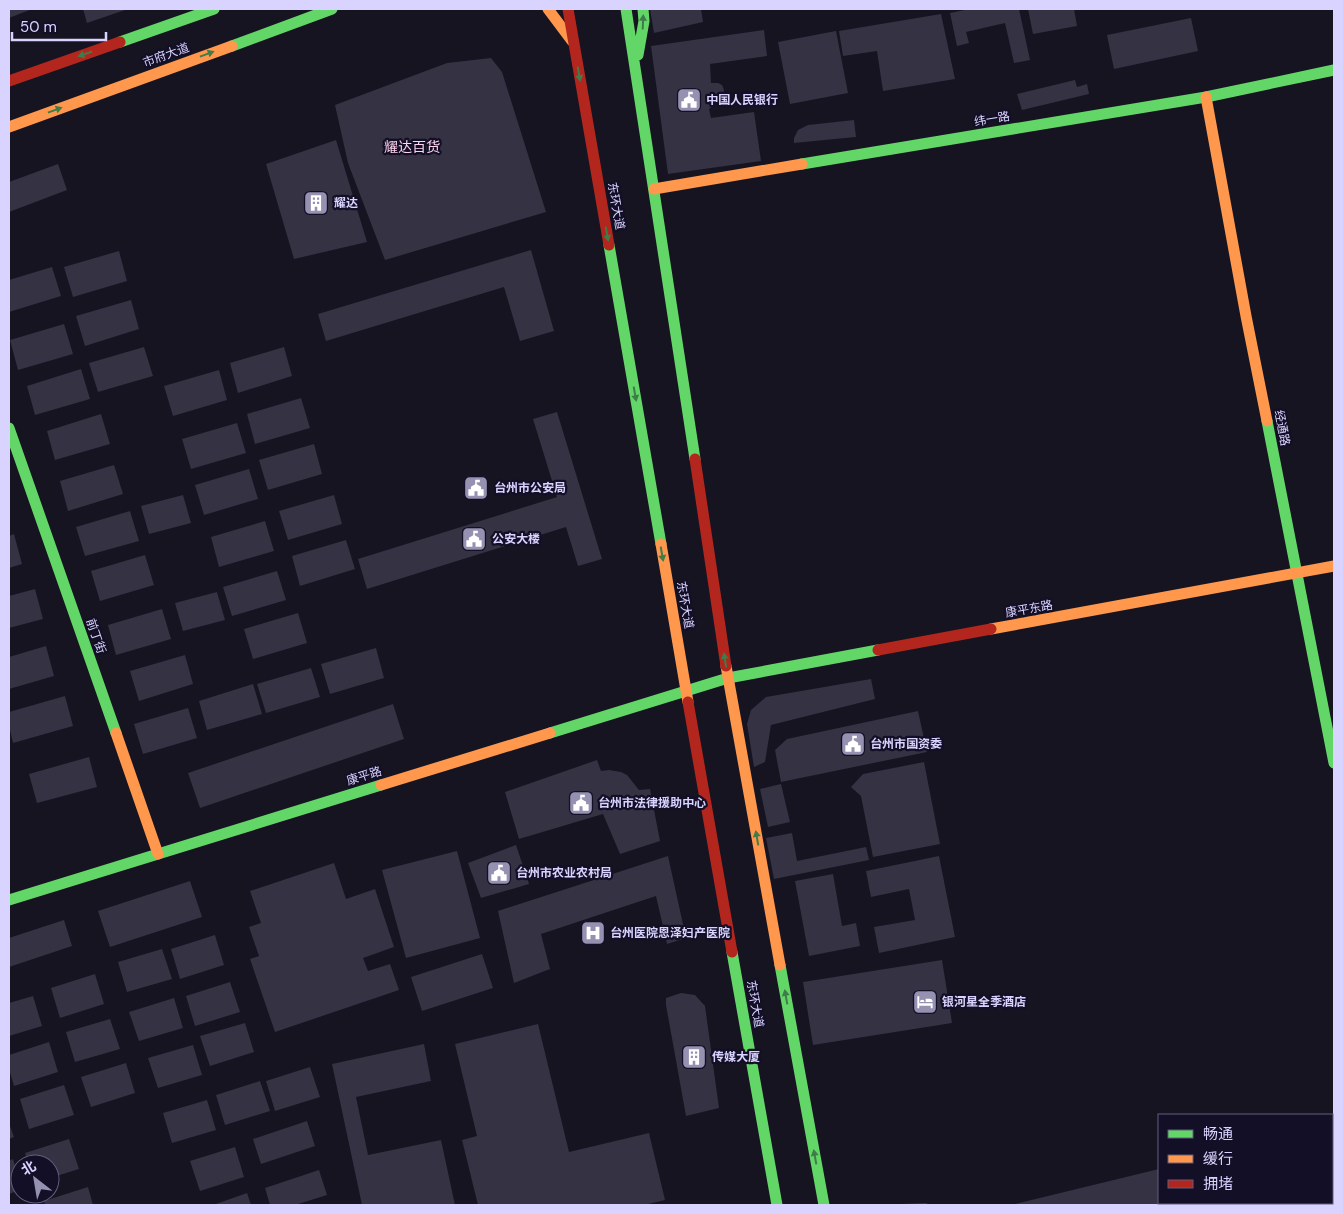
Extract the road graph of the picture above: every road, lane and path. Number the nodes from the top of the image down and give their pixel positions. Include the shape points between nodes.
1 (214, 9) edge
2 (332, 9) edge
3 (548, 9) edge
4 (568, 9) edge
5 (626, 9) edge
6 (642, 9) edge
7 (574, 44) junction
8 (636, 70) junction
9 (1334, 70) edge
10 (9, 81) edge
11 (1206, 97) junction
12 (9, 127) edge
13 (654, 189) junction
14 (9, 428) edge
15 (1334, 566) edge
16 (1297, 573) junction
17 (728, 678) junction
18 (686, 691) junction
19 (1334, 763) edge
20 (158, 854) junction
21 (9, 900) edge
22 (777, 1205) edge
23 (824, 1205) edge

1 -> 10 street
12 -> 2 street, 市府大道
3 - 7 street
4 - 7 street, 东环大道
5 - 8 street
8 -> 6 street via 644,21
7 -> 18 street, 东环大道
8 - 13 street
9 - 11 street, 纬一路
11 - 13 street, 纬一路
11 - 16 street, 经通路
17 -> 13 street
14 - 20 street, 前丁街
15 - 16 street, 康平东路
16 - 17 street, 康平东路
16 - 19 street, 经通路
17 - 18 street, 康平路
23 -> 17 street
18 - 20 street, 康平路
18 - 22 street, 东环大道
20 - 21 street, 康平路

